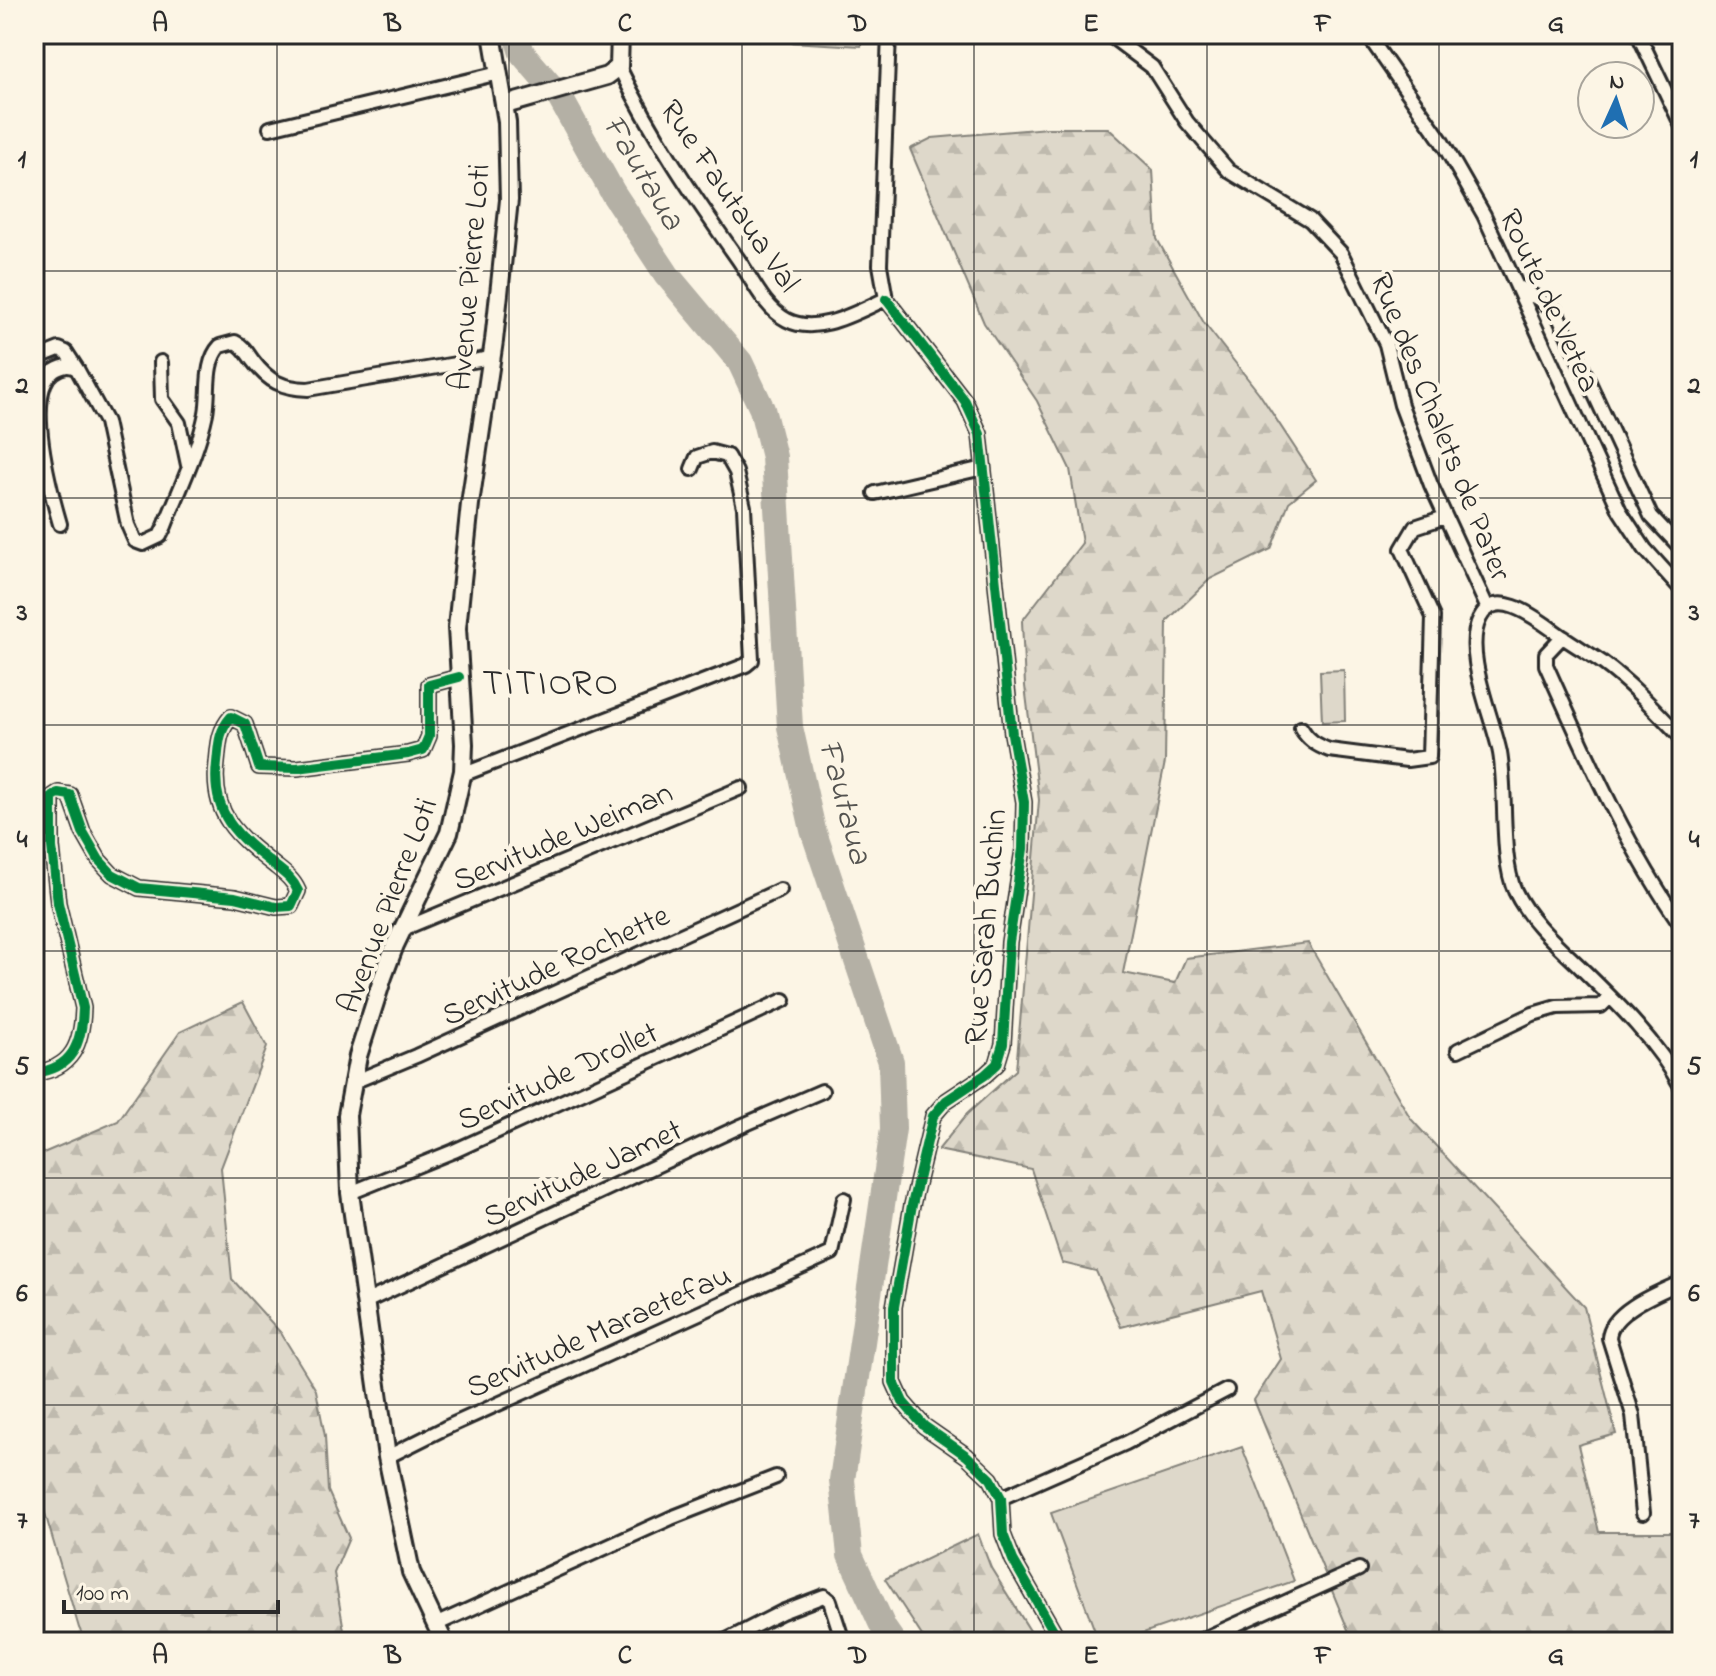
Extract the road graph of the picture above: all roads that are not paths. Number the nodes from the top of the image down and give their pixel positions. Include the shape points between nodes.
1 (492, 34) edge
2 (620, 34) edge
3 (889, 34) edge
4 (1108, 34) edge
5 (1367, 34) edge
6 (1638, 34) edge
7 (619, 67) junction
8 (499, 73) junction
9 (505, 105) junction
10 (1682, 126) edge
11 (270, 128) dead end
12 (1518, 286) junction
13 (886, 299) junction
14 (491, 358) junction
15 (34, 359) edge
16 (161, 362) dead end
17 (77, 369) junction
18 (188, 465) junction
19 (983, 468) junction
20 (692, 469) dead end
21 (875, 493) dead end
22 (1445, 517) junction
23 (60, 524) dead end
24 (1680, 542) edge
25 (1682, 590) edge
26 (1488, 609) junction
27 (1562, 637) junction
28 (459, 677) junction
29 (1301, 728) dead end
30 (1682, 738) edge
31 (462, 775) junction
32 (741, 788) dead end
33 (780, 890) dead end
34 (1682, 926) edge
35 (403, 929) junction
36 (1610, 997) junction
37 (784, 1000) dead end
38 (1458, 1050) dead end
39 (34, 1073) edge
40 (351, 1083) junction
41 (1682, 1088) edge
42 (822, 1091) dead end
43 (350, 1193) junction
44 (844, 1199) dead end
45 (1682, 1282) edge
46 (365, 1302) junction
47 (1227, 1390) dead end
48 (387, 1457) junction
49 (776, 1477) dead end
50 (1001, 1498) junction
51 (1643, 1513) dead end
52 (1359, 1569) dead end
53 (435, 1625) junction
54 (1233, 1626) junction
55 (841, 1635) dead end
56 (444, 1642) edge
57 (723, 1642) edge
58 (1060, 1642) edge
59 (1197, 1642) edge
60 (1230, 1642) edge

1 - 8 main road, Avenue Pierre Loti
2 - 7 main road
3 - 13 street via 880,265
4 - 22 street, Rue des Chalets de Pater via 1152,67 1223,166 1310,220 1341,253 1386,344 1401,405
5 - 12 street, Route de Vetea via 1463,176
6 - 10 street
7 - 9 main road via 607,76
7 - 13 street, Rue Fautaua Val via 692,195 777,313 809,325 845,318
8 - 9 main road, Avenue Pierre Loti
8 - 11 street
9 - 14 main road, Avenue Pierre Loti via 509,200
12 - 24 street via 1557,313 1638,492 1651,516
12 - 25 street, Route de Vetea via 1620,511
13 - 19 street, Rue Sarah Buchin via 965,401 980,434
14 - 18 street via 290,388 267,377 241,345 228,343 212,361 206,412
14 - 28 main road, Avenue Pierre Loti via 463,557
15 - 17 street via 59,349
16 - 18 street via 162,399 179,423
17 - 18 street via 106,422 135,541 143,544 160,536
17 - 23 street via 64,366 50,375 41,399 44,458
19 - 21 street
19 - 50 street, Rue Sarah Buchin via 1024,802 1023,849 1009,942 1003,1044 997,1064 933,1116 894,1307 894,1382 924,1426 979,1466
20 - 31 street via 697,457 712,452 727,456 736,472 744,507 752,660
22 - 26 street, Rue des Chalets de Pater
22 - 29 street via 1415,527 1402,549 1433,617 1429,757 1407,760 1329,750 1317,746
26 - 27 street via 1515,606
26 - 36 street via 1480,618 1474,645 1504,776 1510,876 1533,919
27 - 30 street via 1628,684
27 - 34 street via 1546,654 1546,665 1612,807
28 - 31 main road, Avenue Pierre Loti
28 - 39 street via 429,685 429,736 423,750 408,754 297,768 259,767 245,724 231,717 220,729 215,784 225,819 294,881 298,891 291,906 139,888 112,874 99,860 70,795 52,797 58,903 83,1021 72,1055 54,1069
31 - 35 main road, Avenue Pierre Loti via 449,833
32 - 35 street, Servitude Weiman
33 - 40 street, Servitude Rochette
35 - 40 main road, Avenue Pierre Loti
36 - 38 street via 1601,1006 1557,1007 1533,1014
36 - 41 street via 1662,1055
37 - 43 street, Servitude Drollet
40 - 43 main road, Avenue Pierre Loti
42 - 46 street, Servitude Jamet
43 - 46 main road, Avenue Pierre Loti
44 - 48 street, Servitude Maraetefau via 832,1253
45 - 51 street via 1643,1300 1609,1330 1633,1415
46 - 48 main road, Avenue Pierre Loti
47 - 50 street via 1126,1443
48 - 53 main road, Avenue Pierre Loti via 409,1564
49 - 53 street via 671,1518
50 - 58 street, Rue Sarah Buchin via 1003,1534
52 - 54 street
53 - 56 main road, Avenue Pierre Loti
54 - 59 street
54 - 60 street
55 - 57 street via 824,1596

